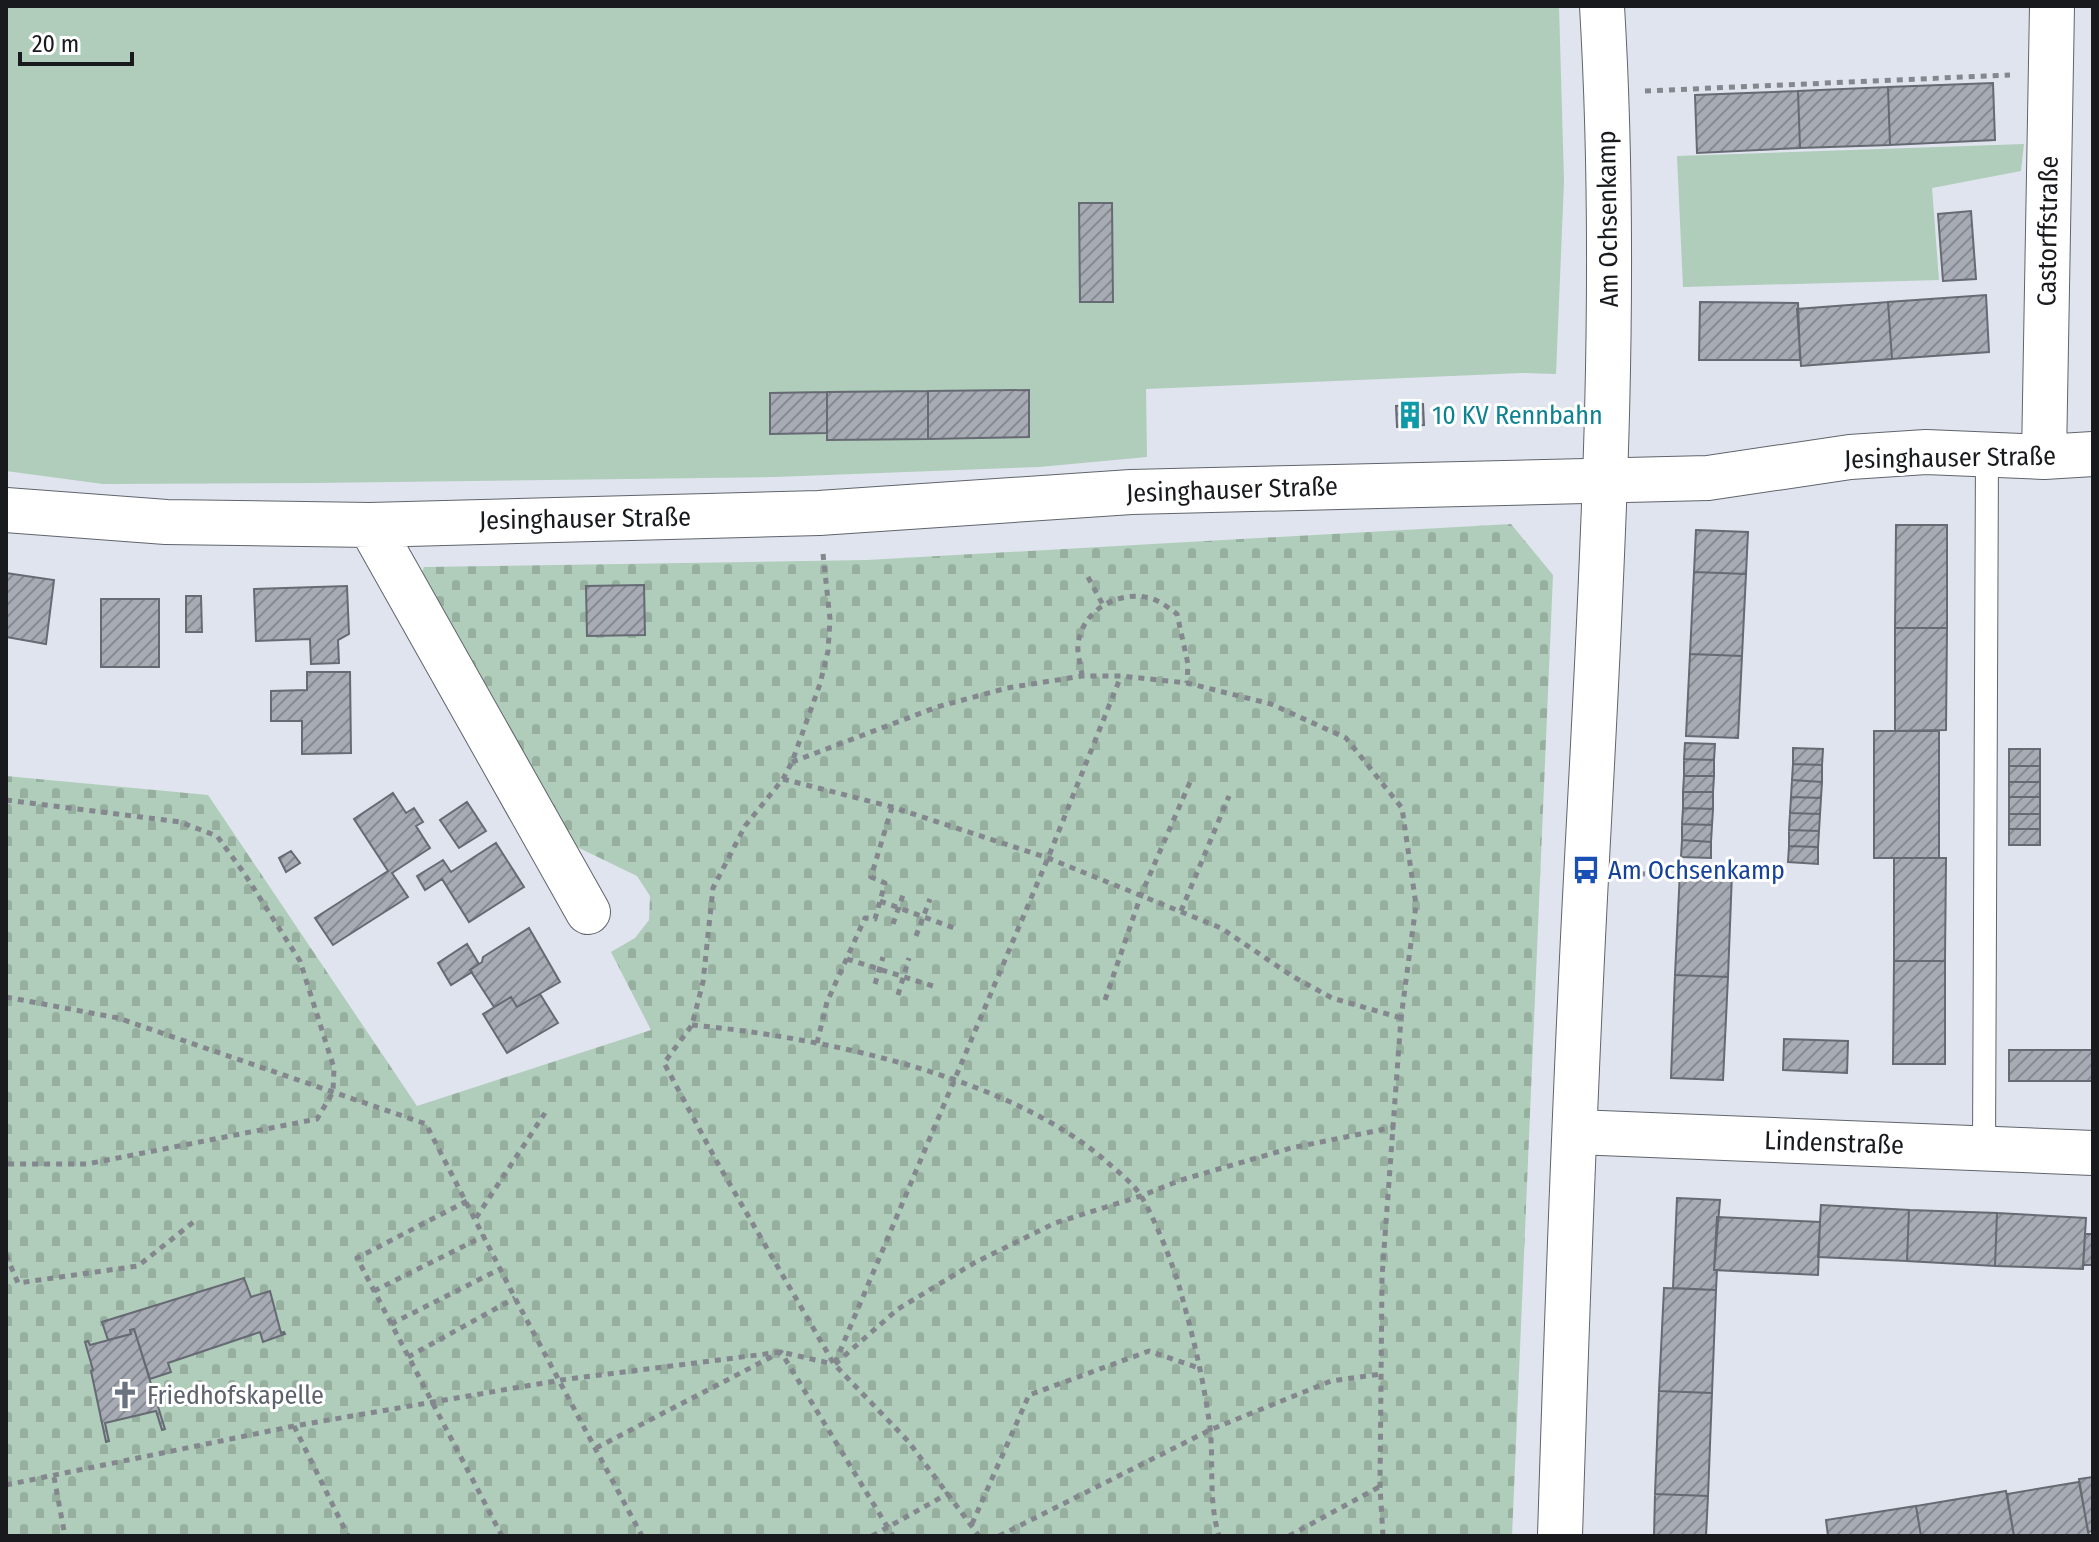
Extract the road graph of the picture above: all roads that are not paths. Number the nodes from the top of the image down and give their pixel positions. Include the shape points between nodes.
1 (1602, 6) edge
2 (2052, 6) edge
3 (2093, 454) edge
4 (1987, 455) junction
5 (2044, 457) junction
6 (1606, 479) junction
7 (6, 510) edge
8 (370, 525) junction
9 (588, 912) dead end
10 (1576, 1132) junction
11 (1984, 1149) junction
12 (2093, 1153) edge
13 (1560, 1536) edge

1 - 6 street, Am Ochsenkamp via 1610,284
2 - 5 street, Castorffstraße
3 - 5 street, Jesinghauser Straße
4 - 5 street, Jesinghauser Straße
4 - 6 street, Jesinghauser Straße via 1926,452 1850,457 1708,478
4 - 11 lane
6 - 8 street, Jesinghauser Straße via 1131,492 819,513
6 - 10 street, Am Ochsenkamp
7 - 8 street, Jesinghauser Straße via 166,522
8 - 9 street
10 - 11 street, Lindenstraße
10 - 13 street, Am Ochsenkamp
11 - 12 street, Lindenstraße

